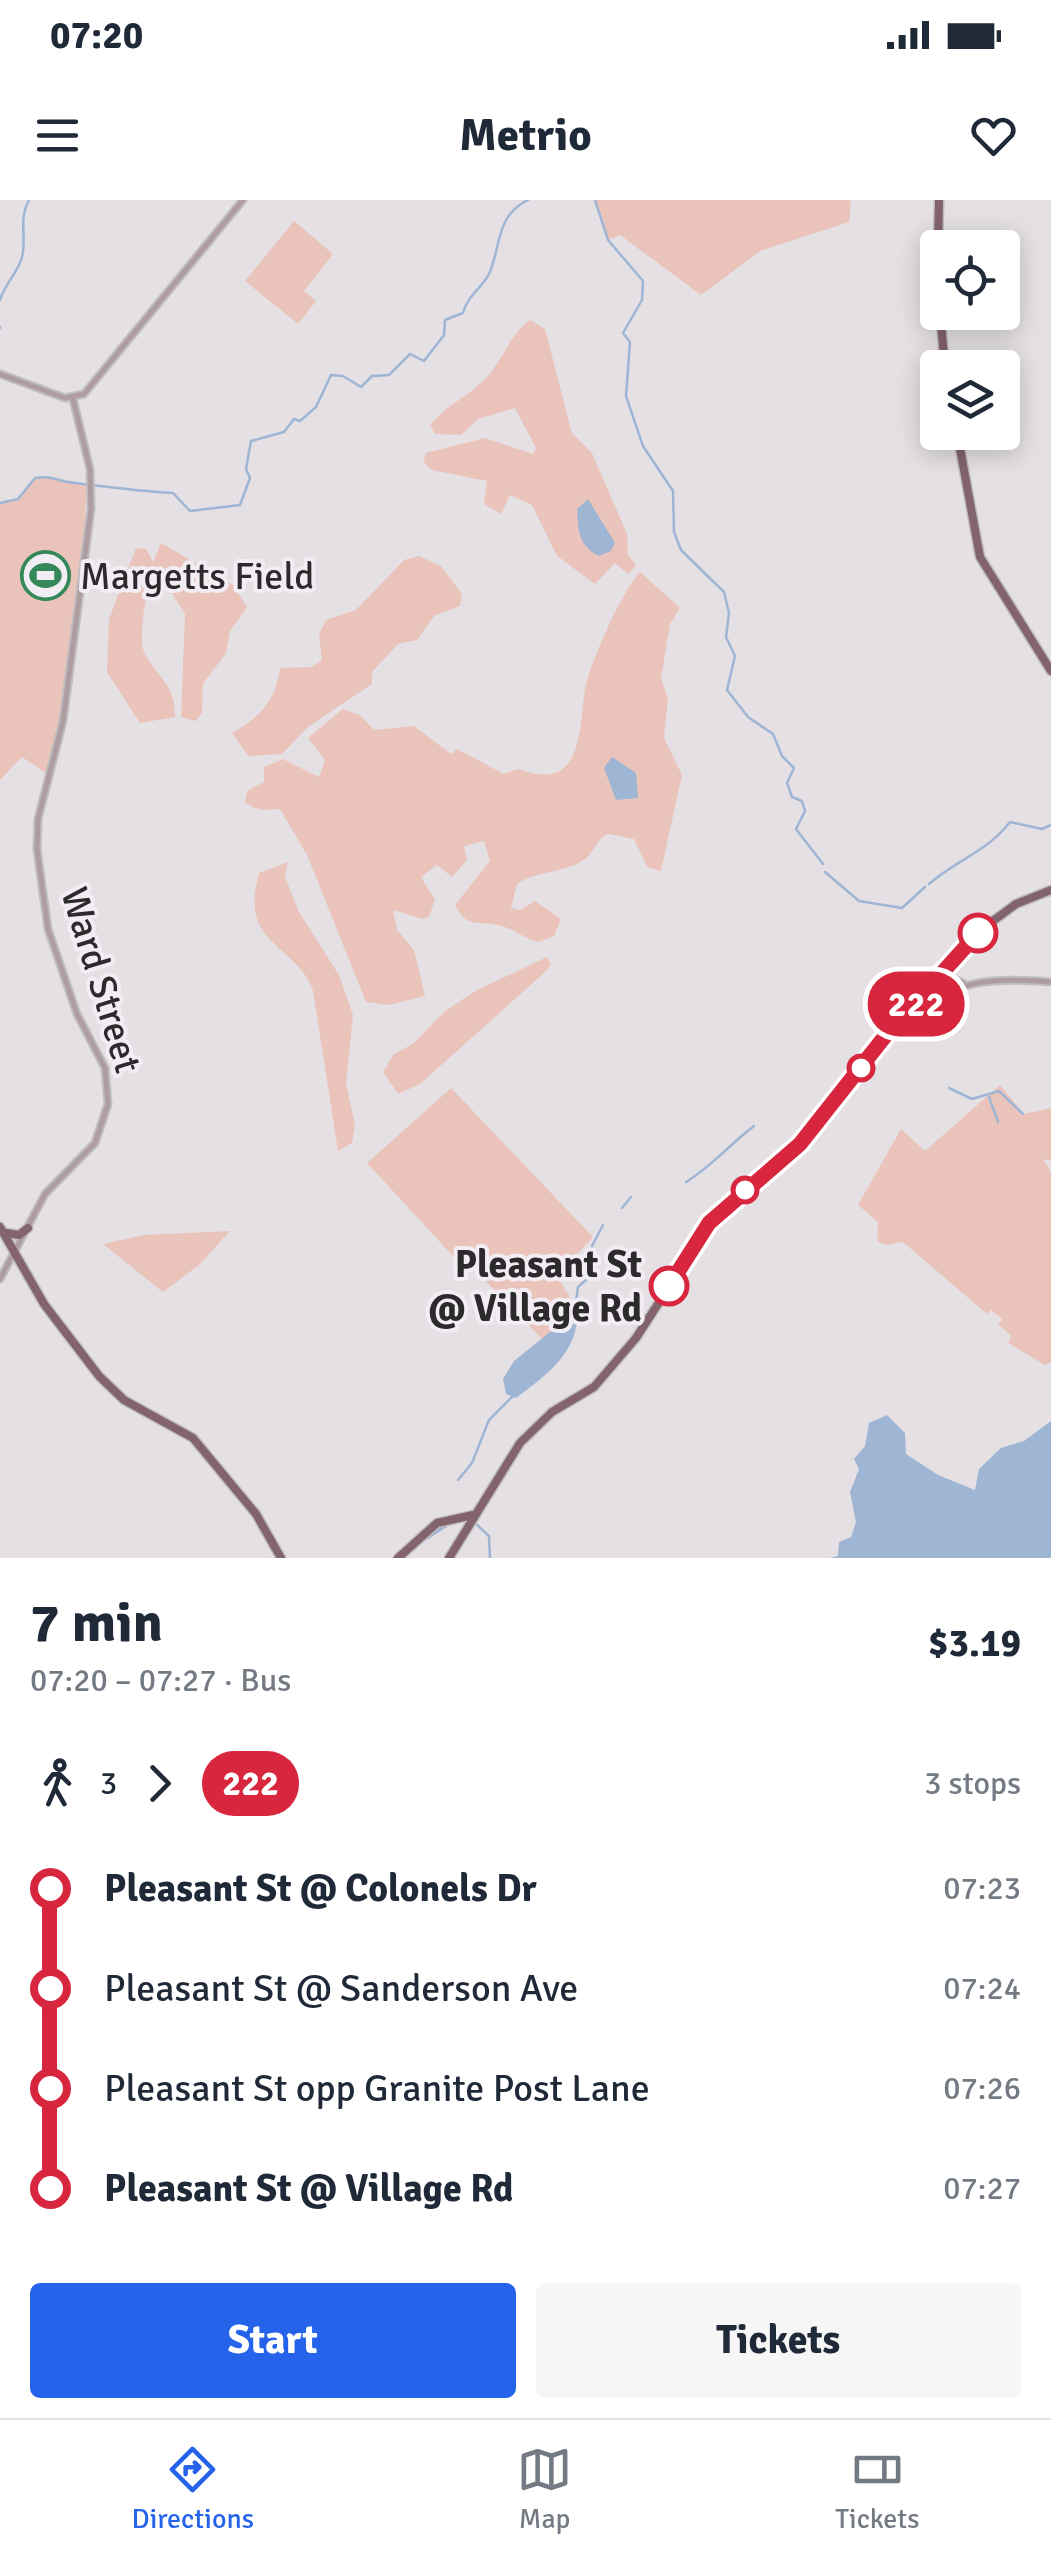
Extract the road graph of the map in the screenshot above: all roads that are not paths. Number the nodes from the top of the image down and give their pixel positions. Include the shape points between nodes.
1 (243, 200) edge
2 (940, 200) edge
3 (939, 230) edge
4 (0, 374) edge
5 (73, 399) junction
6 (960, 450) edge
7 (1051, 671) edge
8 (1051, 890) edge
9 (943, 976) junction
10 (1051, 982) edge
11 (966, 983) junction
12 (958, 986) junction
13 (903, 1016) junction
14 (28, 1228) junction
15 (2, 1229) edge
16 (16, 1254) junction
17 (0, 1279) edge
18 (473, 1514) junction
19 (280, 1558) edge
20 (398, 1558) edge
21 (449, 1558) edge

1 - 5 street via 84,394
2 - 3 main road
4 - 5 street
5 - 14 street, Ward Street via 91,483 63,721 38,818 37,849 48,929 77,1014 105,1068 108,1104 95,1143 45,1194
6 - 7 main road via 975,540 994,585
8 - 9 main road via 988,923
9 - 11 street
9 - 12 street
9 - 13 main road
10 - 11 street
11 - 12 street
12 - 13 street
13 - 18 main road via 800,1144 709,1223 636,1338 591,1390 552,1412 526,1437
14 - 15 main road via 18,1235
14 - 16 street, Ward Street
15 - 16 main road
16 - 17 street, Ward Street
16 - 19 main road via 99,1376 129,1403 193,1438 256,1514
18 - 20 main road via 438,1523
18 - 21 main road

